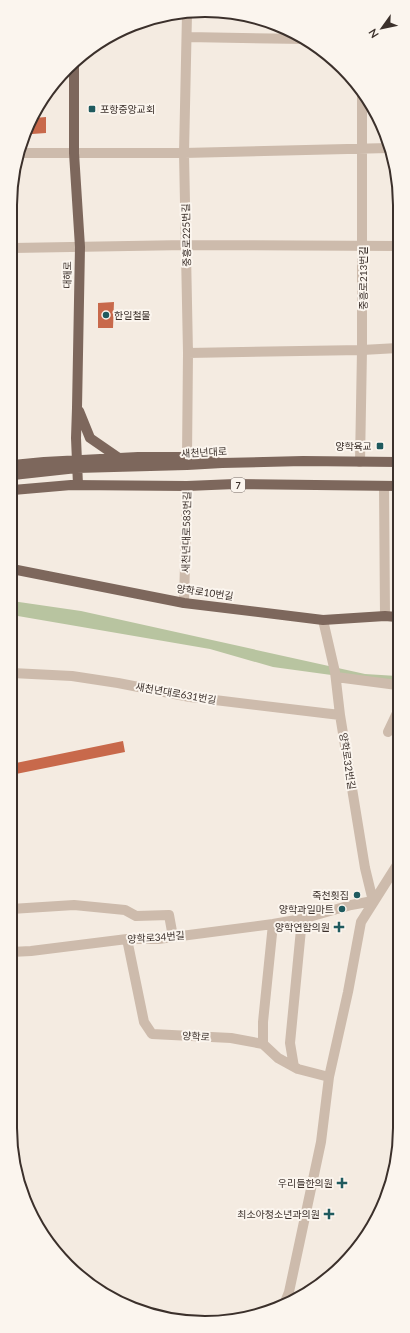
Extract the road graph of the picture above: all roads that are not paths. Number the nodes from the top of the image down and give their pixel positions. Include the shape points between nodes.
1 (187, 18) edge
2 (187, 37) junction
3 (293, 39) edge
4 (74, 70) edge
5 (362, 102) edge
6 (362, 148) junction
7 (384, 148) edge
8 (24, 153) edge
9 (74, 153) junction
10 (184, 153) junction
11 (186, 245) junction
12 (363, 246) junction
13 (393, 246) edge
14 (80, 247) junction
15 (17, 248) edge
16 (393, 348) edge
17 (362, 350) junction
18 (188, 353) junction
19 (77, 408) junction
20 (187, 457) junction
21 (119, 458) junction
22 (360, 462) junction
23 (393, 462) edge
24 (222, 463) junction
25 (77, 464) junction
26 (17, 465) edge
27 (17, 474) edge
28 (74, 485) junction
29 (187, 486) junction
30 (384, 486) junction
31 (393, 486) edge
32 (17, 490) edge
33 (17, 497) edge
34 (17, 570) edge
35 (184, 603) junction
36 (384, 616) junction
37 (393, 617) edge
38 (323, 620) junction
39 (17, 673) edge
40 (336, 677) junction
41 (393, 684) edge
42 (340, 715) junction
43 (393, 721) edge
44 (388, 732) dead end
45 (393, 871) edge
46 (373, 901) junction
47 (17, 909) edge
48 (302, 919) junction
49 (273, 924) junction
50 (173, 937) junction
51 (127, 939) junction
52 (17, 952) edge
53 (263, 1044) junction
54 (294, 1067) junction
55 (329, 1077) junction
56 (287, 1298) edge

1 - 2 street, 중흥로225번길
2 - 3 street
2 - 10 street, 중흥로225번길
4 - 9 main road, 대해로
5 - 6 street, 중흥로213번길
6 - 7 street
6 - 10 street
6 - 12 street, 중흥로213번길
8 - 9 street
9 - 10 street
9 - 14 main road, 대해로
10 - 11 street, 중흥로225번길
11 - 12 street
11 - 14 street
11 - 18 street, 중흥로225번길
12 - 13 street
12 - 17 street, 중흥로213번길
14 - 15 street
14 - 19 main road, 대해로
16 - 17 street
17 - 18 street
17 - 22 street, 중흥로213번길
18 - 20 street, 중흥로225번길
19 - 21 main road via 90,438
19 - 25 main road, 대해로
20 - 21 main road
20 - 24 main road via 204,457
21 - 25 main road
22 - 23 main road, 새천년대로
22 - 24 main road, 새천년대로
24 - 25 main road, 새천년대로 via 179,466
25 - 26 main road
25 - 27 main road, 새천년대로
25 - 28 main road, 대해로
28 - 29 main road, 7
28 - 32 main road, 7
28 - 33 main road via 58,493
29 - 30 main road, 7
29 - 35 street, 새천년대로583번길
30 - 31 main road, 7
30 - 36 street
34 - 35 main road, 양학로10번길
35 - 38 main road, 양학로10번길
36 - 37 main road, 양학로10번길
36 - 38 main road, 양학로10번길
38 - 40 street, 양학로32번길
39 - 42 street, 새천년대로631번길 via 72,676 190,697
40 - 41 street
40 - 42 street, 양학로32번길
42 - 46 street, 양학로32번길 via 365,868
43 - 44 street
45 - 46 street
46 - 48 street, 양학로34번길
46 - 55 street via 361,922
47 - 50 street via 74,905 125,910 136,916 169,915
48 - 49 street, 양학로34번길
48 - 54 street via 290,1043
49 - 50 street, 양학로34번길
49 - 53 street
50 - 51 street, 양학로34번길
51 - 52 street, 양학로34번길
51 - 53 street, 양학로 via 144,1022 152,1034 231,1038
53 - 54 street via 278,1058
54 - 55 street
55 - 56 street via 321,1142

